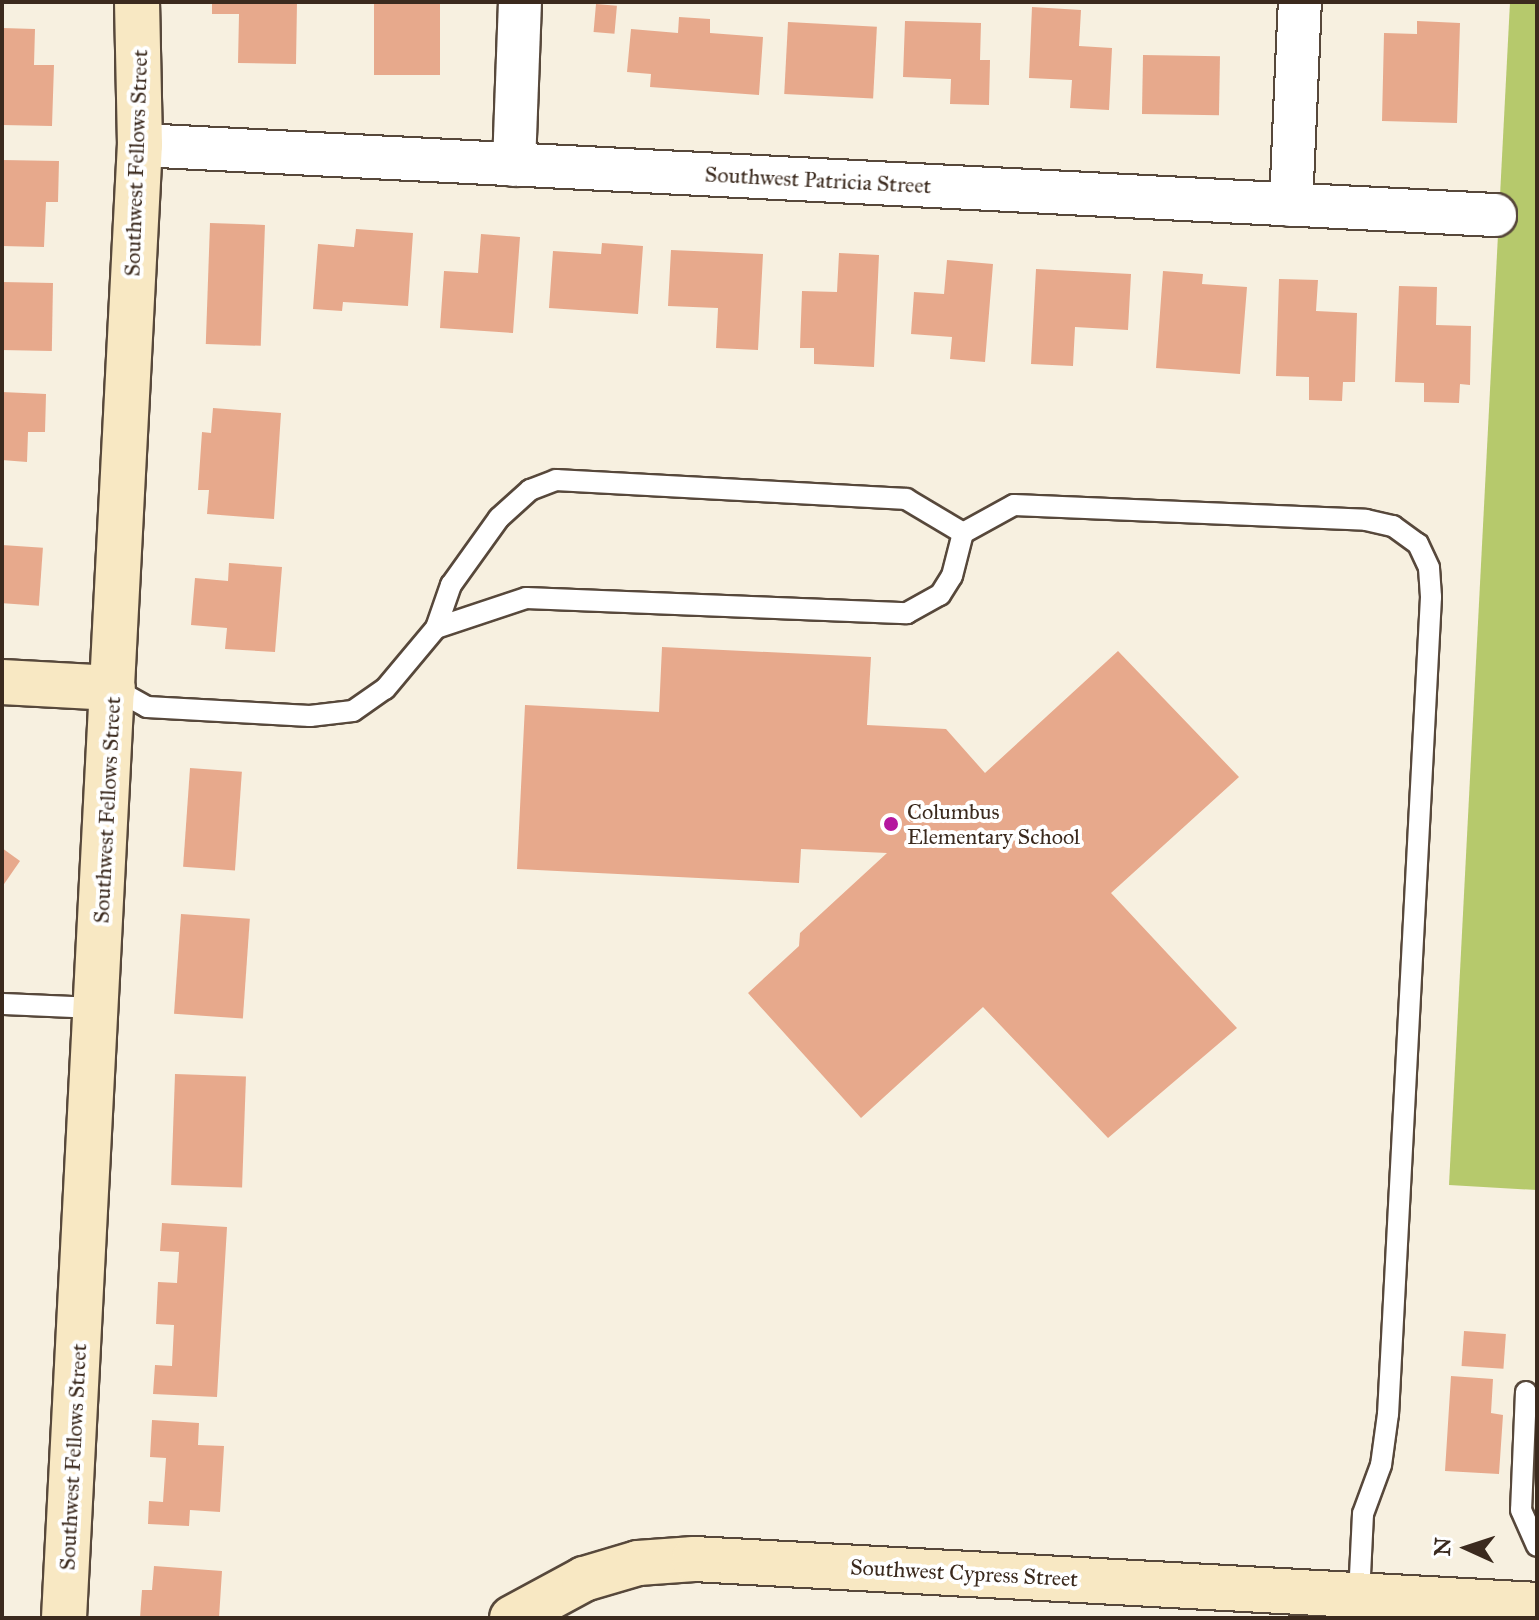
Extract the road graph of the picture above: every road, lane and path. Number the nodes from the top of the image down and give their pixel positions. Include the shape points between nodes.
1 (137, 2) edge
2 (520, 2) edge
3 (1300, 2) edge
4 (140, 145) junction
5 (514, 165) junction
6 (1291, 205) junction
7 (1495, 215) dead end
8 (963, 533) junction
9 (436, 628) junction
10 (2, 682) edge
11 (113, 688) junction
12 (2, 1004) edge
13 (97, 1008) junction
14 (1526, 1392) dead end
15 (1537, 1546) edge
16 (1359, 1595) junction
17 (1537, 1605) edge
18 (64, 1618) edge
19 (512, 1618) edge

1 - 4 street, Southwest Fellows Street
2 - 5 street
3 - 6 street
4 - 5 street, Southwest Patricia Street
4 - 11 street, Southwest Fellows Street
5 - 6 street, Southwest Patricia Street
6 - 7 street, Southwest Patricia Street
8 - 9 lane via 952,576 940,595 907,613 526,598
8 - 9 lane via 906,499 556,480 530,490 499,518 451,585
8 - 16 lane via 1014,505 1366,520 1393,526 1418,544 1429,568 1387,1427 1381,1465 1363,1514
9 - 11 lane via 385,689 353,711 310,716 147,707
10 - 11 street
11 - 13 street, Southwest Fellows Street
12 - 13 lane
13 - 18 street, Southwest Fellows Street
14 - 15 lane via 1521,1510
16 - 17 street, Southwest Cypress Street
16 - 19 street, Southwest Cypress Street via 694,1559 638,1563 584,1579

